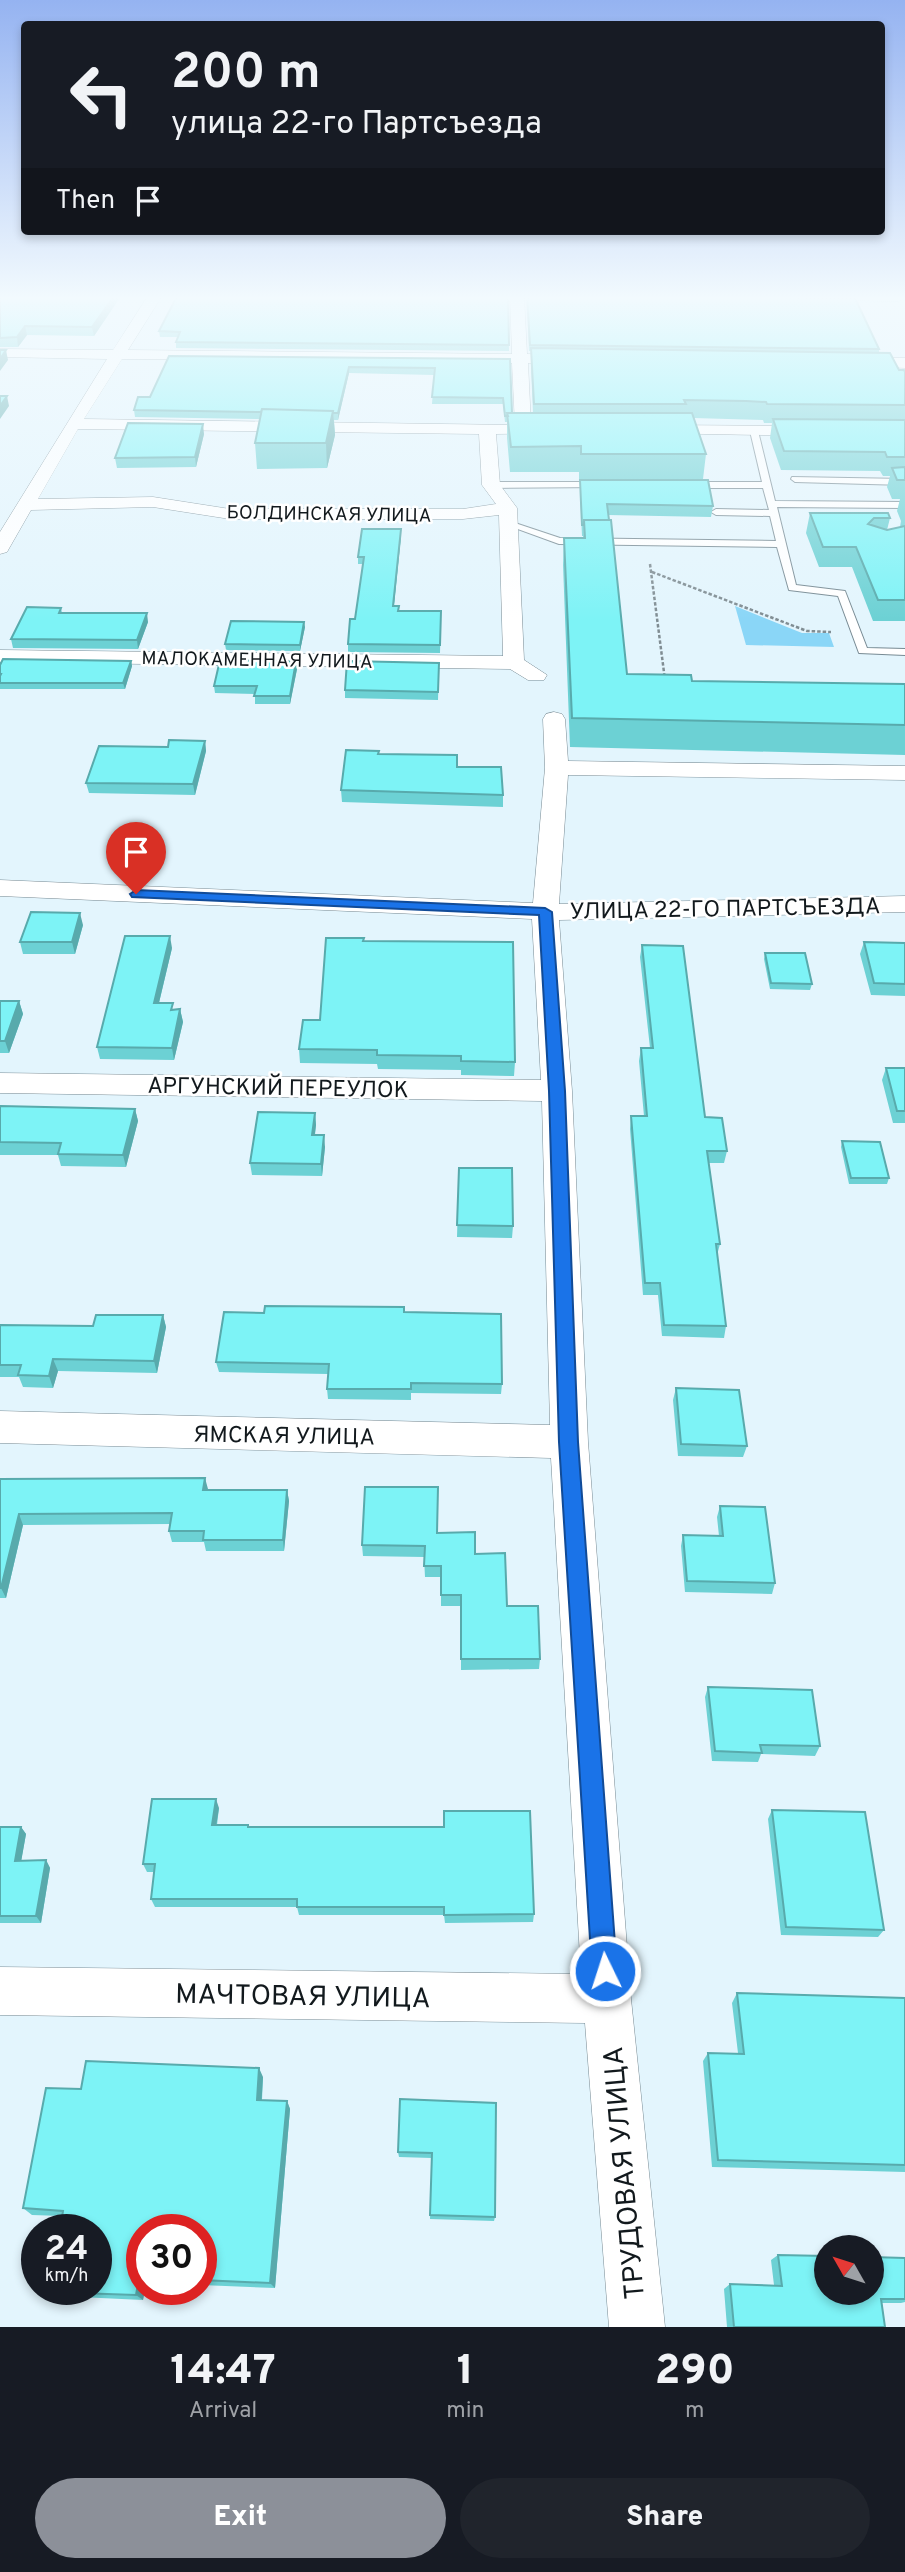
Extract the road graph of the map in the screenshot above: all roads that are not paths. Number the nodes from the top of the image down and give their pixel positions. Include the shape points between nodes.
1 (85, 405) edge
2 (522, 405) edge
3 (73, 424) junction
4 (487, 430) junction
5 (523, 430) junction
6 (564, 430) edge
7 (632, 430) edge
8 (754, 431) junction
9 (836, 431) edge
10 (795, 480) edge
11 (905, 482) edge
12 (491, 485) junction
13 (615, 485) edge
14 (684, 485) edge
15 (766, 485) junction
16 (24, 505) junction
17 (881, 505) junction
18 (905, 505) edge
19 (773, 509) junction
20 (716, 512) edge
21 (509, 516) junction
22 (886, 518) edge
23 (782, 544) junction
24 (0, 548) edge
25 (905, 653) edge
26 (0, 656) edge
27 (514, 663) junction
28 (536, 675) dead end
29 (554, 719) dead end
30 (557, 768) junction
31 (905, 774) edge
32 (0, 888) edge
33 (905, 904) edge
34 (545, 912) junction
35 (0, 1083) edge
36 (557, 1091) junction
37 (0, 1427) edge
38 (569, 1442) junction
39 (0, 1991) edge
40 (607, 1999) junction
41 (637, 2327) edge

1 - 3 street
2 - 5 street
3 - 4 street
3 - 16 street
4 - 5 street
4 - 12 street
5 - 6 street
7 - 8 street
8 - 9 street
8 - 15 lane
10 - 11 lane
12 - 13 lane
12 - 21 street
14 - 15 lane
15 - 19 lane
16 - 21 street, БОЛДИНСКАЯ УЛИЦА via 153,502 230,514
16 - 24 street
17 - 18 lane
17 - 19 lane
17 - 22 lane
19 - 20 lane
19 - 23 lane
21 - 23 lane via 559,541
21 - 27 street
23 - 25 lane via 792,588 842,593 863,651
26 - 27 street, МАЛОКАМЕННАЯ УЛИЦА
27 - 28 street
29 - 30 street, ТРУДОВАЯ УЛИЦА
30 - 31 street
30 - 34 street, ТРУДОВАЯ УЛИЦА
32 - 34 street, УЛИЦА 22-ГО ПАРТСЪЕЗДА
33 - 34 street, УЛИЦА 22-ГО ПАРТСЪЕЗДА
34 - 36 street, ТРУДОВАЯ УЛИЦА
35 - 36 street, АРГУНСКИЙ ПЕРЕУЛОК
36 - 38 street, ТРУДОВАЯ УЛИЦА
37 - 38 street, ЯМСКАЯ УЛИЦА
38 - 40 street, ТРУДОВАЯ УЛИЦА
39 - 40 street, МАЧТОВАЯ УЛИЦА
40 - 41 street, ТРУДОВАЯ УЛИЦА

